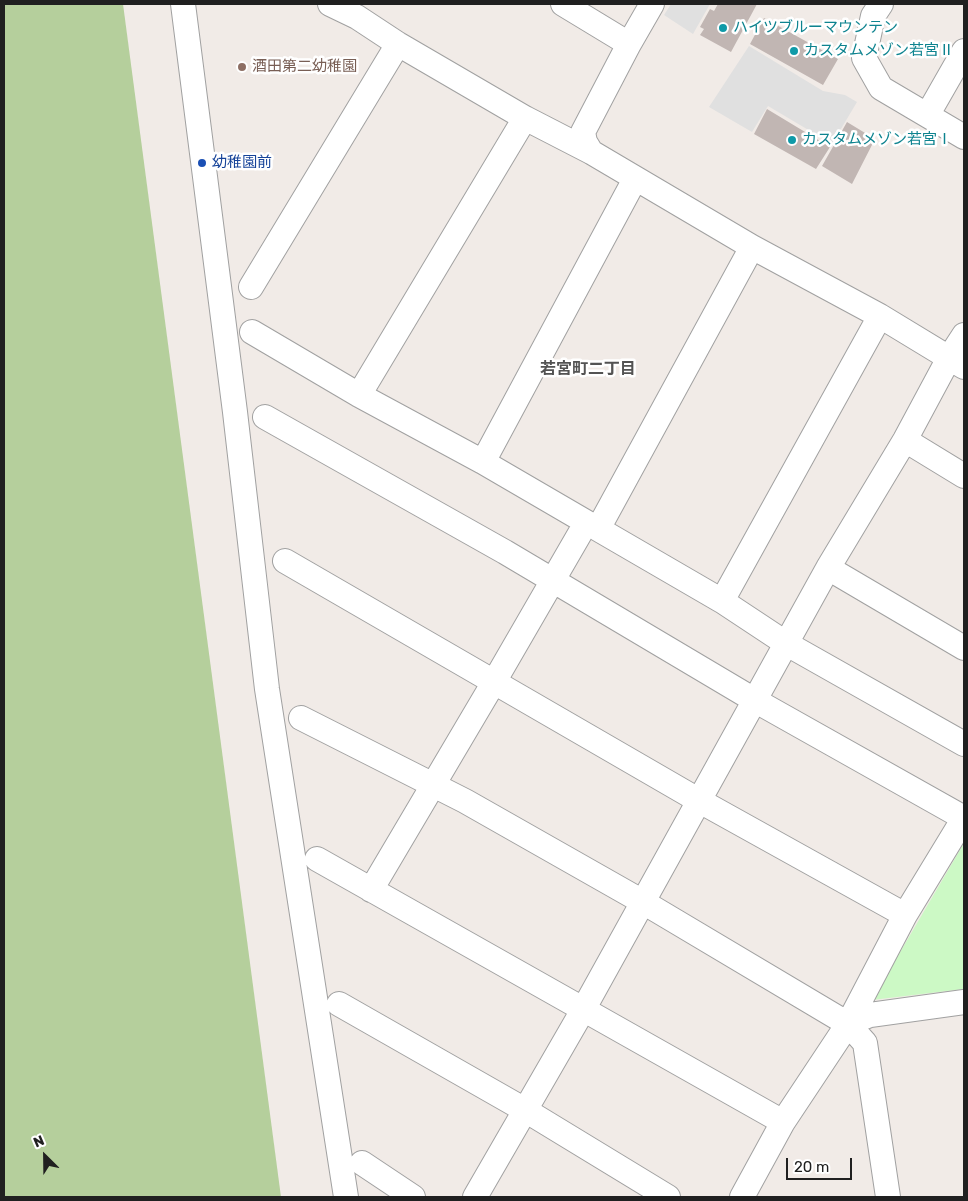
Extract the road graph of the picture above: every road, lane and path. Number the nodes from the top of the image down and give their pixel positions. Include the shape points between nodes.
1 (183, 4) edge
2 (330, 4) edge
3 (563, 4) edge
4 (652, 4) edge
5 (881, 4) edge
6 (361, 10) edge
7 (398, 44) junction
8 (629, 44) junction
9 (964, 50) edge
10 (928, 114) junction
11 (525, 118) junction
12 (964, 137) edge
13 (591, 152) junction
14 (635, 179) junction
15 (752, 247) junction
16 (251, 287) dead end
17 (880, 316) junction
18 (252, 332) dead end
19 (964, 335) edge
20 (957, 362) edge
21 (359, 395) junction
22 (265, 417) dead end
23 (905, 440) junction
24 (484, 462) junction
25 (964, 476) edge
26 (592, 526) junction
27 (285, 562) dead end
28 (828, 568) junction
29 (553, 581) junction
30 (722, 601) junction
31 (787, 644) junction
32 (964, 648) edge
33 (494, 682) junction
34 (756, 701) junction
35 (301, 718) dead end
36 (964, 744) edge
37 (433, 785) junction
38 (698, 800) junction
39 (316, 859) dead end
40 (371, 890) junction
41 (643, 902) junction
42 (905, 915) junction
43 (964, 1002) edge
44 (339, 1004) dead end
45 (583, 1010) junction
46 (848, 1024) junction
47 (525, 1110) junction
48 (783, 1122) junction
49 (362, 1163) dead end
50 (346, 1197) edge
51 (413, 1197) edge
52 (475, 1197) edge
53 (668, 1197) edge
54 (742, 1197) edge
55 (888, 1197) edge

1 - 50 street via 267,689
2 - 6 street
3 - 8 street
4 - 8 street
5 - 10 street via 873,16 864,58 881,88
6 - 7 street
7 - 11 street
7 - 16 street
8 - 13 street via 584,132
9 - 10 street
10 - 12 street
11 - 13 street
11 - 21 street
13 - 14 street
14 - 15 street
14 - 24 street
15 - 17 street
15 - 26 street
17 - 20 street
17 - 30 street
18 - 21 street
19 - 20 street
20 - 23 street
21 - 24 street
22 - 29 street
23 - 25 street
23 - 28 street
24 - 26 street
26 - 29 street
26 - 30 street
27 - 33 street
28 - 31 street
28 - 32 street
29 - 33 street
29 - 34 street
30 - 31 street
31 - 34 street
31 - 36 street
33 - 37 street
33 - 38 street
34 - 38 street
34 - 42 street via 964,818
35 - 37 street
37 - 40 street
37 - 41 street
38 - 41 street
38 - 42 street
39 - 40 street
40 - 45 street
41 - 45 street
41 - 46 street
42 - 46 street
43 - 46 street via 870,1015
44 - 47 street
45 - 47 street
45 - 48 street
46 - 48 street
46 - 55 street via 865,1044
47 - 52 street
47 - 53 street
48 - 54 street
49 - 51 street

